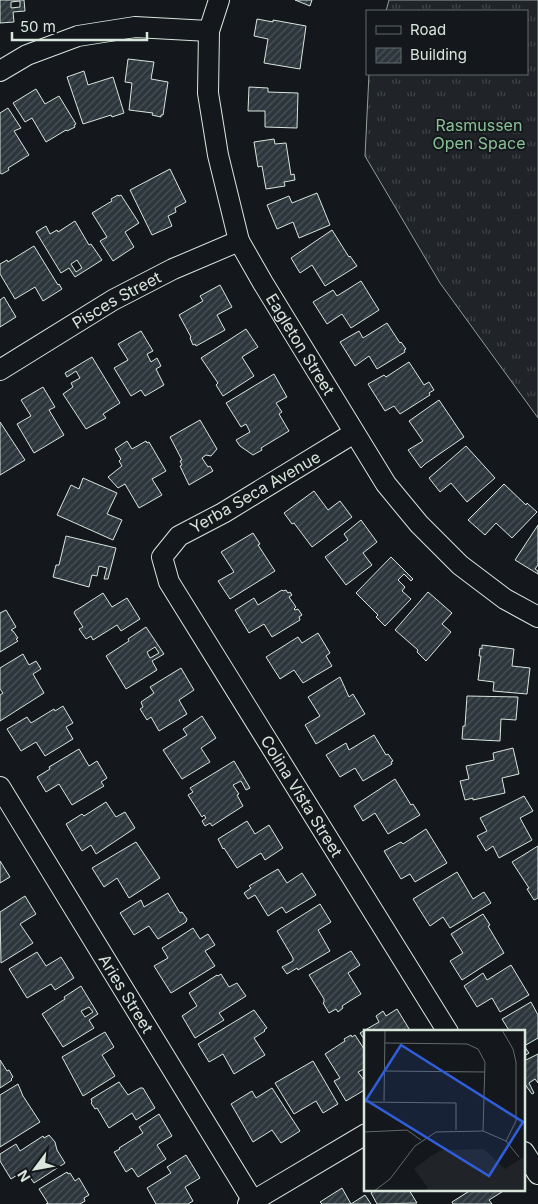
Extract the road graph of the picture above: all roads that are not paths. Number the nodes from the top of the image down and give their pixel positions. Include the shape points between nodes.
1 (219, 0) edge
2 (209, 31) junction
3 (0, 72) edge
4 (239, 240) junction
5 (0, 370) edge
6 (354, 433) junction
7 (162, 557) joint
8 (538, 617) edge
9 (0, 787) edge
10 (447, 1030) edge
11 (364, 1135) edge
12 (526, 1155) edge
13 (538, 1174) edge
14 (250, 1202) edge

1 - 2 street, Eagleton Street
2 - 3 street via 135,26 78,36 27,55
2 - 4 street, Eagleton Street via 208,93 218,155
4 - 5 street, Pisces Street via 173,268 113,300
4 - 6 street, Eagleton Street
6 - 7 street, Yerba Seca Avenue via 179,536
6 - 8 street, Eagleton Street via 386,484 419,524 460,565
7 - 10 street, Colina Vista Street via 169,582
9 - 14 street, Aries Street
11 - 14 street
12 - 13 street

